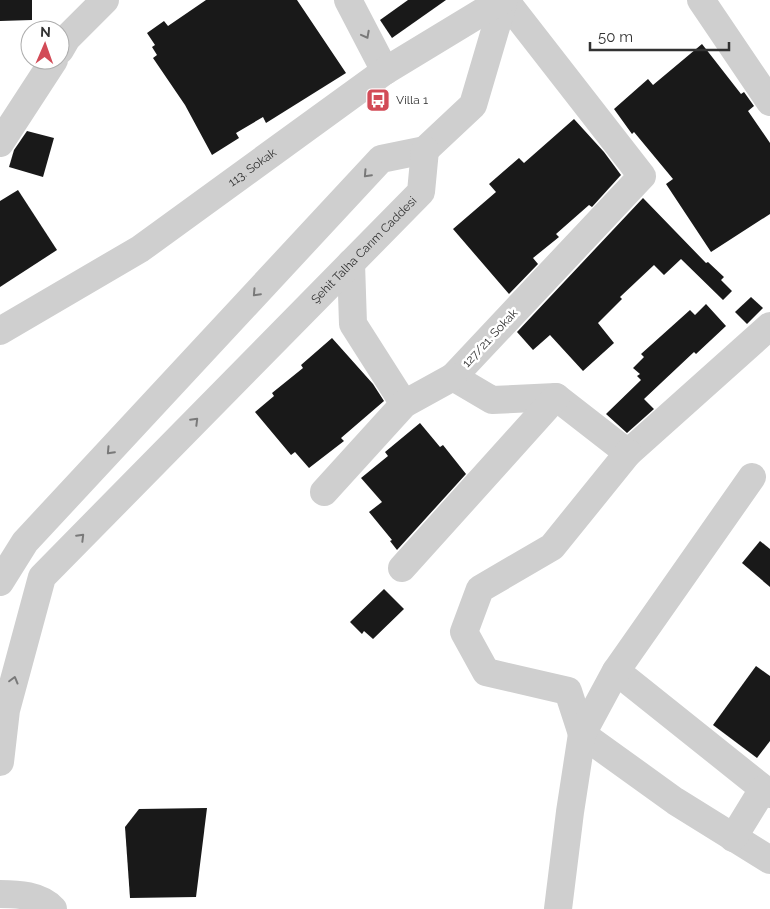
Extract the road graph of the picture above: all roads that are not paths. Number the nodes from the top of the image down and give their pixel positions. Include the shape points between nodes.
1 (105, 0) edge
2 (348, 0) edge
3 (504, 0) edge
4 (701, 0) edge
5 (70, 35) edge
6 (47, 70) edge
7 (385, 71) junction
8 (770, 102) edge
9 (0, 143) edge
10 (425, 150) junction
11 (351, 263) junction
12 (770, 326) edge
13 (0, 332) edge
14 (453, 377) junction
15 (556, 397) junction
16 (404, 404) junction
17 (134, 424) junction
18 (165, 451) junction
19 (628, 453) junction
20 (752, 477) dead end
21 (324, 492) dead end
22 (402, 568) dead end
23 (0, 582) edge
24 (616, 671) junction
25 (582, 734) junction
26 (0, 762) edge
27 (767, 791) edge
28 (733, 838) junction
29 (770, 860) edge
30 (0, 894) edge
31 (53, 909) edge
32 (558, 909) edge

1 - 5 street
2 -> 7 street
3 - 7 street, 113. Sokak
3 - 10 street via 473,105
3 - 14 street, 127/21. Sokak via 642,176
4 - 8 street
6 - 9 street
7 - 13 street, 113. Sokak via 140,249
10 - 11 street, Şehit Talha Carım Caddesi via 421,192
10 -> 17 street via 381,159
11 - 16 street via 353,324
18 -> 11 street, Şehit Talha Carım Caddesi
12 - 19 street
14 - 15 street, 127/21. Sokak via 492,400
14 - 16 street
15 - 19 street
15 - 22 street
16 - 21 street
17 - 18 street
17 -> 23 street via 25,542
26 -> 18 street, Şehit Talha Carım Caddesi via 6,710 42,577
19 - 25 street via 552,547 480,589 464,632 486,672 568,691
20 - 24 street
24 - 25 street
24 - 27 street
25 - 28 street
25 - 32 street
27 - 28 street
28 - 29 street
30 - 31 street via 19,894 47,903

